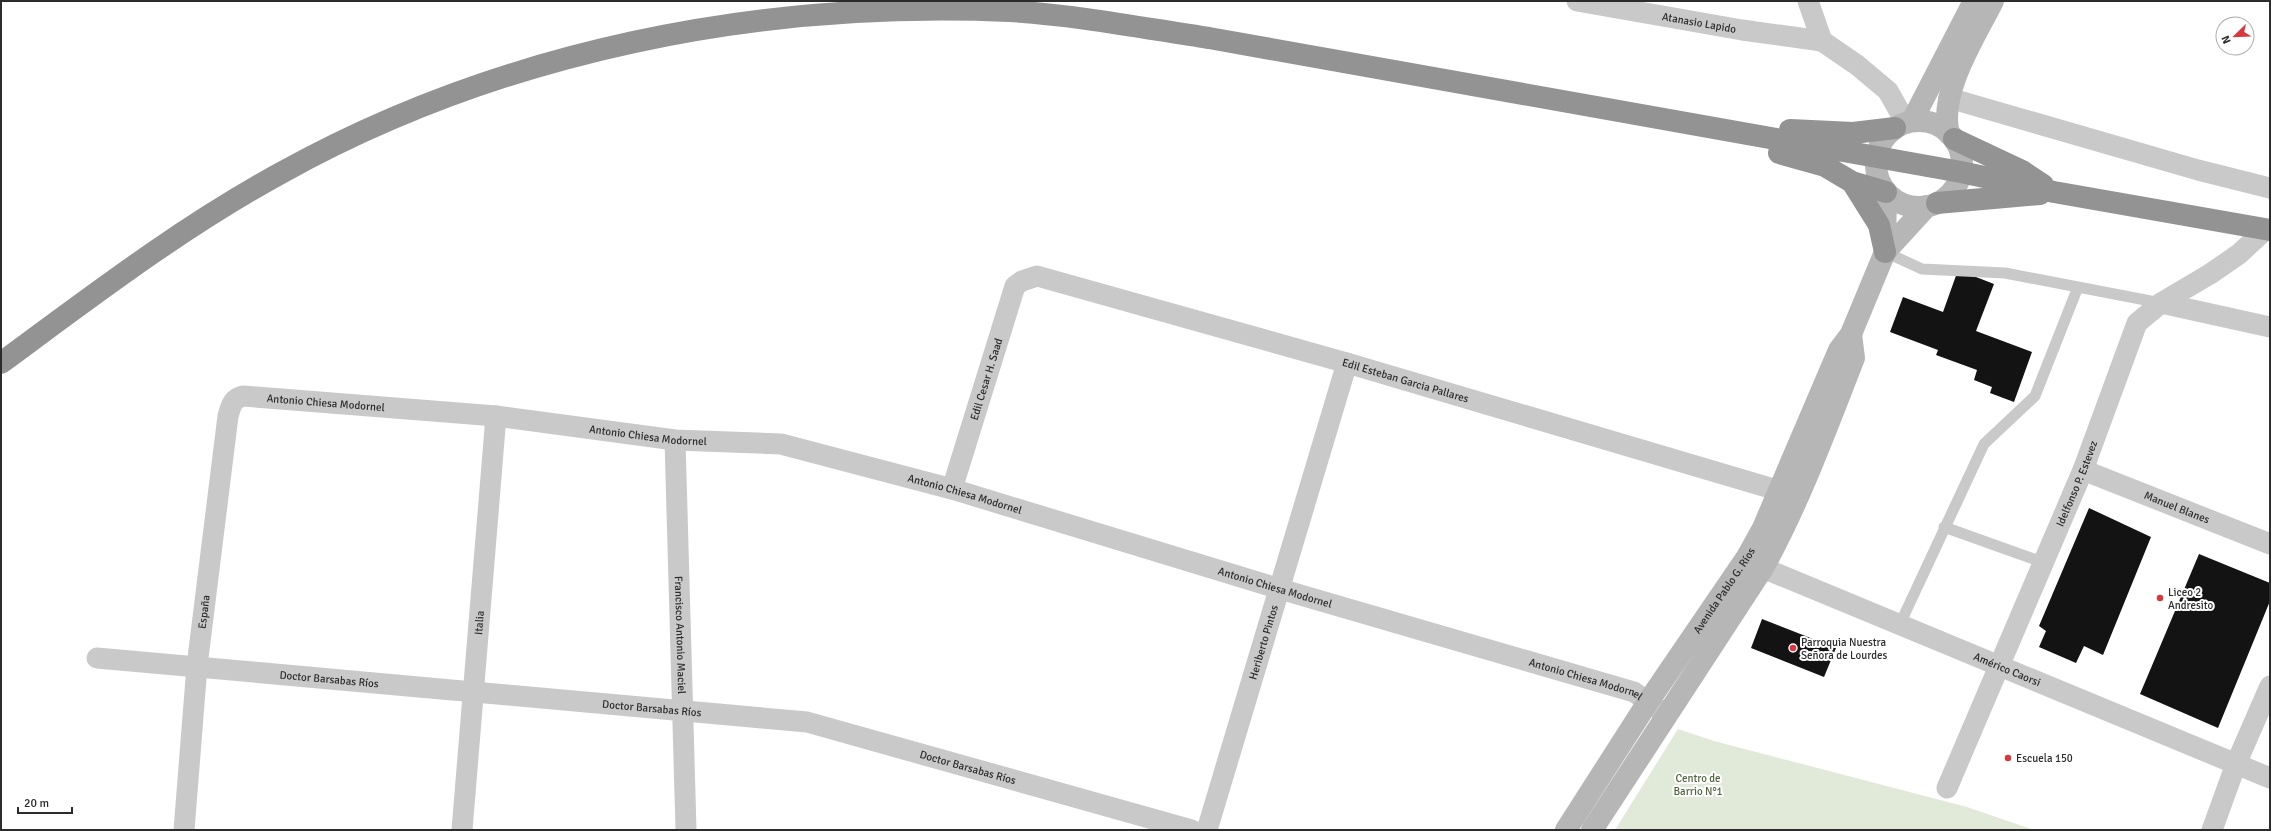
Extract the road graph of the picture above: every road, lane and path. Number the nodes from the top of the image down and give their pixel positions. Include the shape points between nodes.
1 (1577, 1) edge
2 (1808, 1) edge
3 (1974, 1) edge
4 (1993, 1) edge
5 (1822, 41) junction
6 (1958, 52) junction
7 (1949, 98) junction
8 (1904, 124) junction
9 (1746, 135) junction
10 (1952, 137) junction
11 (1876, 158) junction
12 (1961, 172) junction
13 (1852, 182) junction
14 (2270, 188) edge
15 (1886, 192) junction
16 (2054, 192) junction
17 (1932, 205) junction
18 (2268, 230) edge
19 (1885, 252) junction
20 (1029, 277) joint
21 (2078, 287) junction
22 (2161, 303) junction
23 (2270, 326) edge
24 (1851, 334) junction
25 (1, 363) edge
26 (1347, 363) junction
27 (236, 398) joint
28 (496, 416) junction
29 (675, 440) junction
30 (2083, 470) junction
31 (952, 489) junction
32 (1780, 491) junction
33 (1944, 527) junction
34 (2270, 544) edge
35 (2042, 562) junction
36 (1755, 563) junction
37 (1280, 589) junction
38 (1900, 624) junction
39 (97, 658) dead end
40 (197, 666) junction
41 (1997, 666) junction
42 (2270, 686) edge
43 (472, 693) junction
44 (1648, 702) junction
45 (682, 711) junction
46 (1667, 715) junction
47 (2236, 764) junction
48 (2270, 778) edge
49 (1947, 788) dead end
50 (184, 830) edge
51 (462, 830) edge
52 (686, 830) edge
53 (1192, 830) edge
54 (1207, 830) edge
55 (1566, 830) edge
56 (1592, 830) edge
57 (2212, 830) edge

1 - 5 street, Atanasio Lapido via 1742,30
2 - 5 street
3 - 6 street
4 - 6 street
5 - 8 street via 1857,65 1888,91
6 - 7 street
6 - 8 street
7 - 10 street via 1946,120
7 - 14 street via 2198,170
8 - 9 highway via 1853,133 1786,130
8 - 10 street via 1932,123
8 - 11 street via 1886,136 1879,146
9 - 11 highway
9 - 13 highway via 1780,154 1825,166
9 - 25 highway via 1224,41 1010,11 913,8 856,10 739,21 620,44 516,72 419,107 329,147 232,201 127,270
10 - 12 street via 1961,155
10 - 16 highway via 2022,170
11 - 12 highway
11 - 15 street via 1877,176
12 - 16 highway
12 - 17 street, Avenida Pablo G. Ríos via 1953,190
13 - 15 highway
13 - 19 highway via 1879,225
15 - 17 street via 1898,202 1912,206
15 - 19 street, Avenida Pablo G. Ríos
16 - 17 highway
16 - 18 highway
17 - 19 street, Avenida Pablo G. Ríos
18 - 22 street, Idelfonso P. Estevez via 2227,262
19 - 21 lane via 1922,269 2005,273
19 - 24 street, Avenida Pablo G. Ríos
20 - 26 street, Edil Esteban Garcia Pallares via 1047,278
20 - 31 street, Edil Cesar H. Saad via 1015,286
21 - 22 lane
21 - 33 lane via 2035,396 1984,444
22 - 23 street
22 - 30 street, Idelfonso P. Estevez via 2137,323
24 - 32 street, Avenida Pablo G. Ríos via 1839,350
24 - 36 street, Avenida Pablo G. Ríos via 1854,358 1797,500
26 - 32 street, Edil Esteban Garcia Pallares
26 - 37 street, Heriberto Pintos
27 - 28 street, Antonio Chiesa Modornel via 250,395
27 - 40 street, España via 231,404 228,416
28 - 29 street, Antonio Chiesa Modornel
28 - 43 street, Italia
29 - 31 street, Antonio Chiesa Modornel via 781,444
29 - 45 street, Francisco Antonio Maciel
30 - 34 street, Manuel Blanes
30 - 35 street, Idelfonso P. Estevez
31 - 37 street, Antonio Chiesa Modornel
32 - 36 street, Avenida Pablo G. Ríos via 1763,528
33 - 35 lane
33 - 38 lane
35 - 41 street, Idelfonso P. Estevez
36 - 38 street, Américo Caorsi
36 - 44 street, Avenida Pablo G. Ríos
36 - 46 street, Avenida Pablo G. Ríos
37 - 44 street, Antonio Chiesa Modornel via 1634,692
37 - 54 street, Heriberto Pintos
38 - 41 street, Américo Caorsi
39 - 40 street, Doctor Barsabas Ríos
40 - 43 street, Doctor Barsabas Ríos
40 - 50 street, España
41 - 47 street, Américo Caorsi
41 - 49 street, Idelfonso P. Estevez
42 - 47 street
43 - 45 street, Doctor Barsabas Ríos
43 - 51 street, Italia
44 - 46 street, Antonio Chiesa Modornel
44 - 55 street, Avenida Pablo G. Ríos
45 - 52 street, Francisco Antonio Maciel
45 - 53 street, Doctor Barsabas Ríos via 806,722
46 - 56 street, Avenida Pablo G. Ríos
47 - 48 street, Américo Caorsi
47 - 57 street

